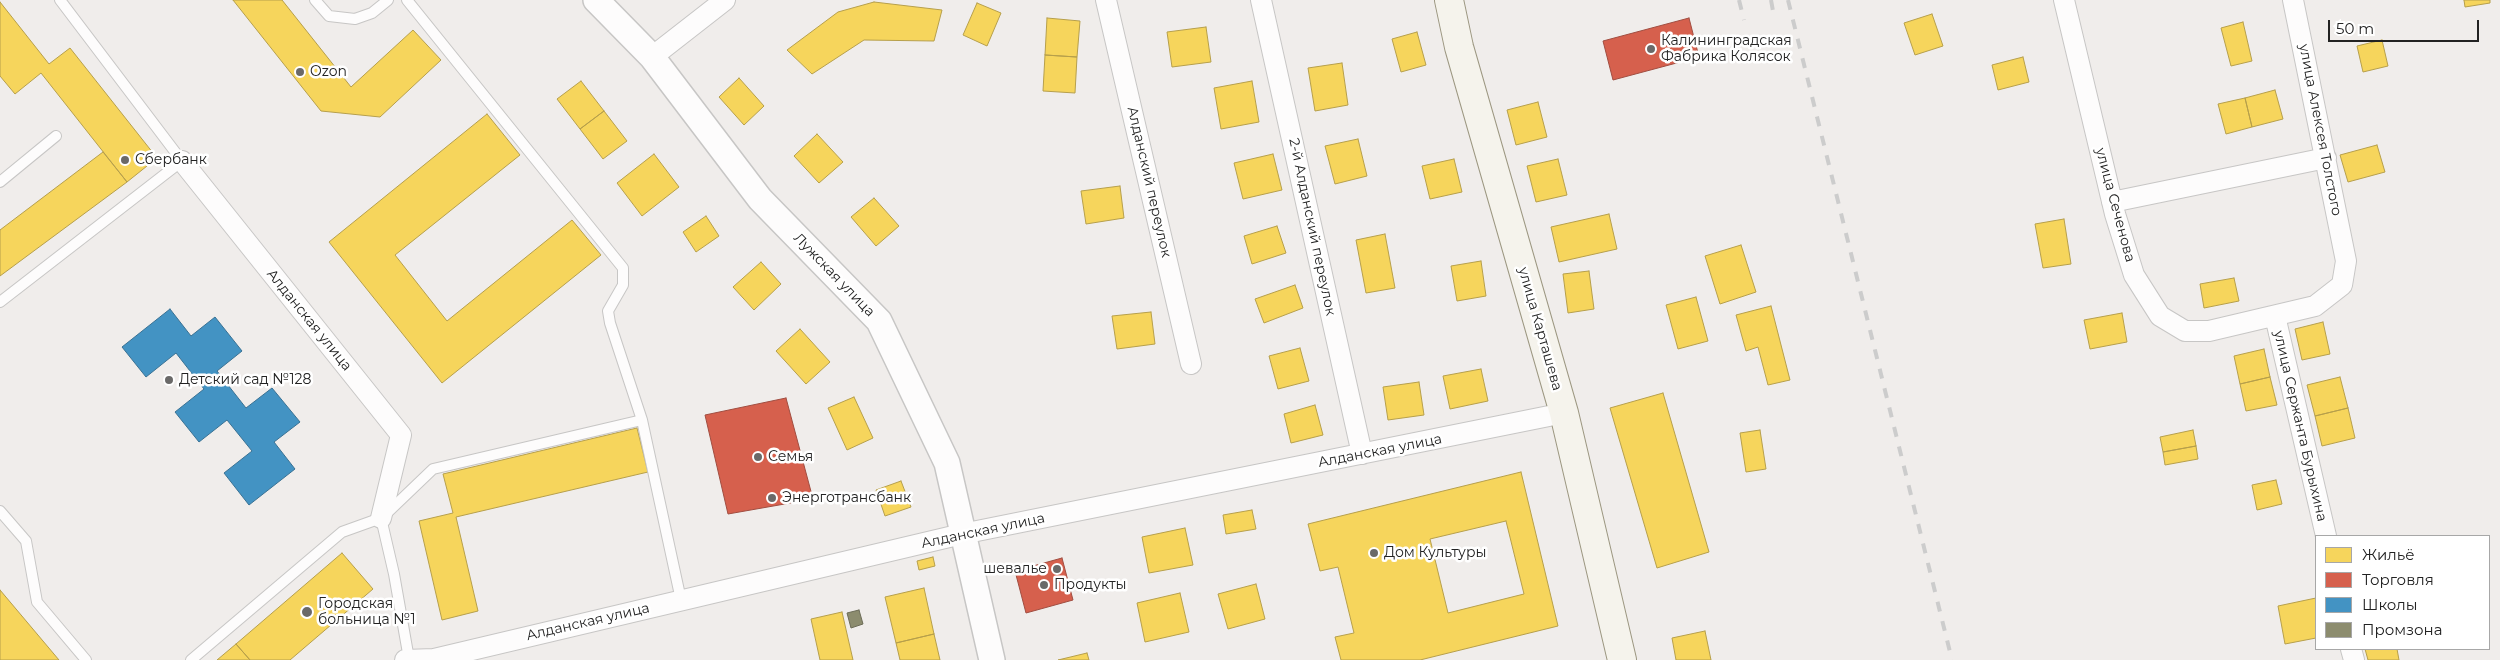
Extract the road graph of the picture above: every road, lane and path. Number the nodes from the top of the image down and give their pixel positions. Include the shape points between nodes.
1 (60, 0) edge
2 (315, 0) edge
3 (388, 0) edge
4 (407, 0) edge
5 (596, 0) edge
6 (725, 0) edge
7 (1106, 0) edge
8 (1261, 0) edge
9 (1449, 0) edge
10 (2064, 0) edge
11 (2293, 0) edge
12 (652, 57) junction
13 (56, 136) dead end
14 (2326, 158) junction
15 (182, 161) junction
16 (0, 182) edge
17 (2112, 202) junction
18 (2346, 260) joint
19 (0, 302) edge
20 (2275, 316) junction
21 (1191, 364) dead end
22 (1564, 413) junction
23 (642, 420) junction
24 (1362, 454) junction
25 (0, 511) edge
26 (381, 518) junction
27 (962, 534) junction
28 (2326, 535) edge
29 (681, 600) junction
30 (407, 659) edge
31 (86, 660) edge
32 (191, 660) edge
33 (992, 660) edge
34 (1622, 660) edge

1 - 15 lane
2 - 3 lane via 329,16 355,19 372,13
4 - 23 lane via 624,268 623,285 608,311
5 - 12 street, Лужская улица
6 - 12 street
7 - 21 street, Алданский переулок
8 - 24 street, 2-й Алданский переулок
9 - 22 main road, улица Карташева via 1459,47
10 - 17 street, улица Сеченова
11 - 14 street, улица Алексея Толстого
12 - 27 street, Лужская улица via 760,199 879,321 947,463
13 - 16 lane
14 - 17 street
14 - 18 street, улица Алексея Толстого
15 - 19 lane
15 - 26 street, Алданская улица via 401,435
17 - 20 street, улица Сеченова via 2134,275 2160,316 2185,331 2209,331
18 - 20 street, улица Сеченова via 2342,285 2315,306
20 - 28 street, улица Сержанта Бурыхина
22 - 24 street, Алданская улица
22 - 34 main road, улица Карташева
23 - 26 lane via 433,469
23 - 29 lane
24 - 27 street, Алданская улица
25 - 31 lane via 26,542 37,602
26 - 30 lane via 394,574
26 - 32 lane via 342,532
27 - 29 street, Алданская улица
27 - 33 street, Лужская улица
29 - 30 street, Алданская улица via 434,659

